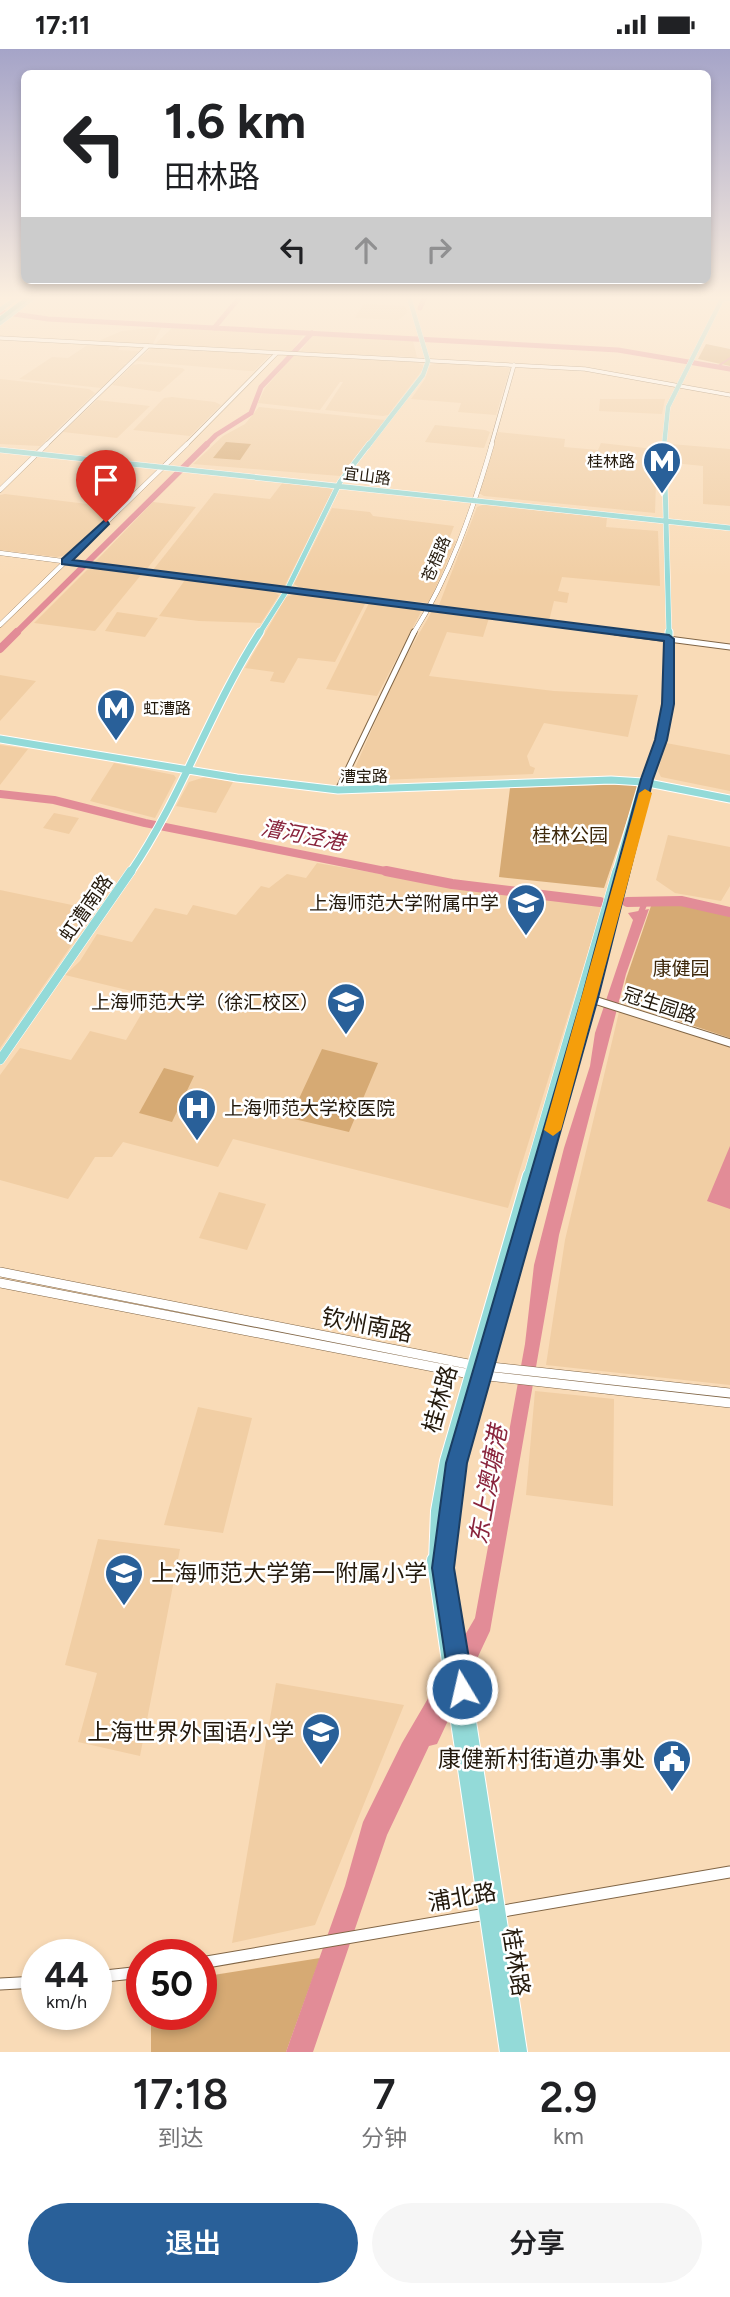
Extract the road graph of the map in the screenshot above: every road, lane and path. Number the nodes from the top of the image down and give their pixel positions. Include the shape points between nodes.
1 (102, 390) edge
2 (240, 390) edge
3 (412, 390) edge
4 (507, 390) edge
5 (676, 390) edge
6 (707, 390) edge
7 (730, 395) edge
8 (0, 449) edge
9 (38, 453) junction
10 (165, 466) junction
11 (340, 484) junction
12 (0, 490) edge
13 (476, 499) junction
14 (666, 521) junction
15 (730, 527) edge
16 (0, 553) edge
17 (65, 562) junction
18 (287, 590) junction
19 (430, 608) junction
20 (0, 625) edge
21 (669, 639) junction
22 (730, 647) edge
23 (0, 737) edge
24 (188, 766) junction
25 (646, 781) junction
26 (339, 788) junction
27 (730, 797) edge
28 (586, 997) junction
29 (730, 1043) edge
30 (0, 1060) edge
31 (0, 1272) edge
32 (0, 1283) edge
33 (477, 1370) junction
34 (538, 1377) junction
35 (730, 1392) edge
36 (730, 1403) edge
37 (730, 1872) edge
38 (491, 1913) junction
39 (217, 1960) edge
40 (21, 1982) edge
41 (0, 1983) edge
42 (507, 2052) edge
43 (520, 2052) edge

1 - 9 street
2 - 10 street
3 - 11 main road
4 - 13 street, 苍梧路
5 - 14 main road, 桂林路 via 664,434
6 - 7 street
8 - 9 main road, 宜山路
9 - 10 main road, 宜山路
9 - 12 street
10 - 11 main road, 宜山路
10 - 17 street
11 - 13 main road, 宜山路
11 - 18 main road
13 - 14 main road, 宜山路
13 - 19 street, 苍梧路
14 - 15 main road, 宜山路
14 - 21 main road, 桂林路
16 - 17 street
17 - 18 street
17 - 20 street
18 - 19 street
18 - 24 main road via 236,669
19 - 21 street
19 - 26 street, 苍梧路 via 402,655
21 - 22 street
21 - 25 main road, 桂林路 via 668,704
23 - 24 main road, 漕宝路
24 - 26 main road, 漕宝路
24 - 30 main road, 虹漕南路 via 156,834
25 - 26 main road, 漕宝路
25 - 27 main road, 漕宝路
25 - 28 main road, 桂林路
28 - 29 street, 冠生园路
28 - 33 main road, 桂林路
31 - 33 street, 钦州南路
32 - 33 street, 钦州南路
33 - 34 street, 钦州南路
33 - 38 main road, 桂林路 via 457,1463 443,1568
33 - 38 main road, 桂林路 via 445,1461 434,1566
34 - 35 street, 钦州南路
34 - 36 street, 钦州南路
37 - 38 street, 浦北路
38 - 39 street, 浦北路
38 - 42 main road, 桂林路
38 - 43 main road, 桂林路
40 - 41 street

